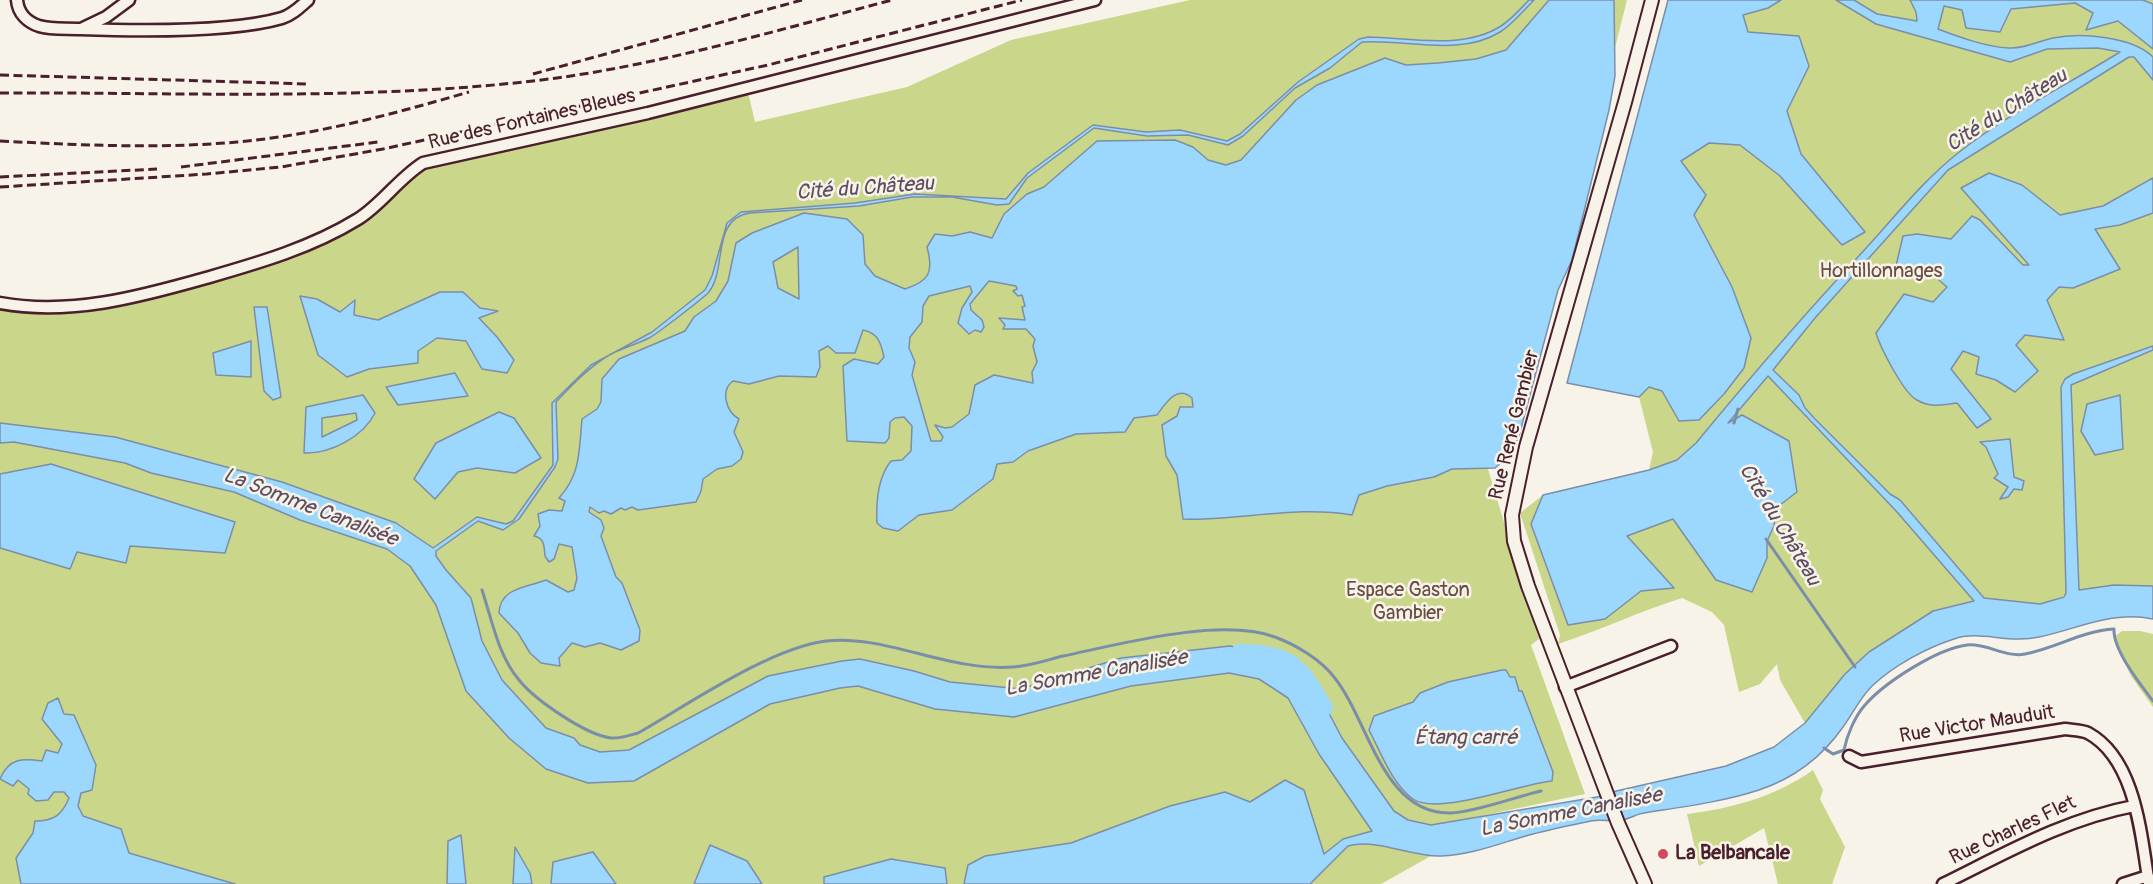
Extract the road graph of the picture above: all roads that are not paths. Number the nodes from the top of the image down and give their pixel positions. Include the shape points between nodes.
1 (17, 0) edge
2 (129, 0) edge
3 (308, 0) edge
4 (1095, 0) edge
5 (1652, 0) edge
6 (82, 29) junction
7 (0, 303) edge
8 (1671, 646) dead end
9 (1565, 687) junction
10 (1849, 756) dead end
11 (2134, 806) junction
12 (2148, 850) edge
13 (2149, 880) edge
14 (1645, 884) edge
15 (1943, 884) edge
16 (2123, 884) edge

1 - 6 street via 23,16 37,25
2 - 6 street
3 - 6 street via 285,17 240,25
4 - 7 street, Rue des Fontaines Bleues via 648,113 423,164 409,172 361,218 303,248 168,289 114,302 60,307
5 - 9 street, Rue René Gambier via 1514,501 1513,530 1518,556
8 - 9 street
9 - 14 street, Rue René Gambier
10 - 11 street, Rue Victor Mauduit via 1861,762 2065,729 2087,732 2128,778
11 - 12 street, Rue Victor Mauduit
11 - 15 street, Rue Charles Flet via 2072,822
12 - 13 street, Rue Victor Mauduit
13 - 16 street

